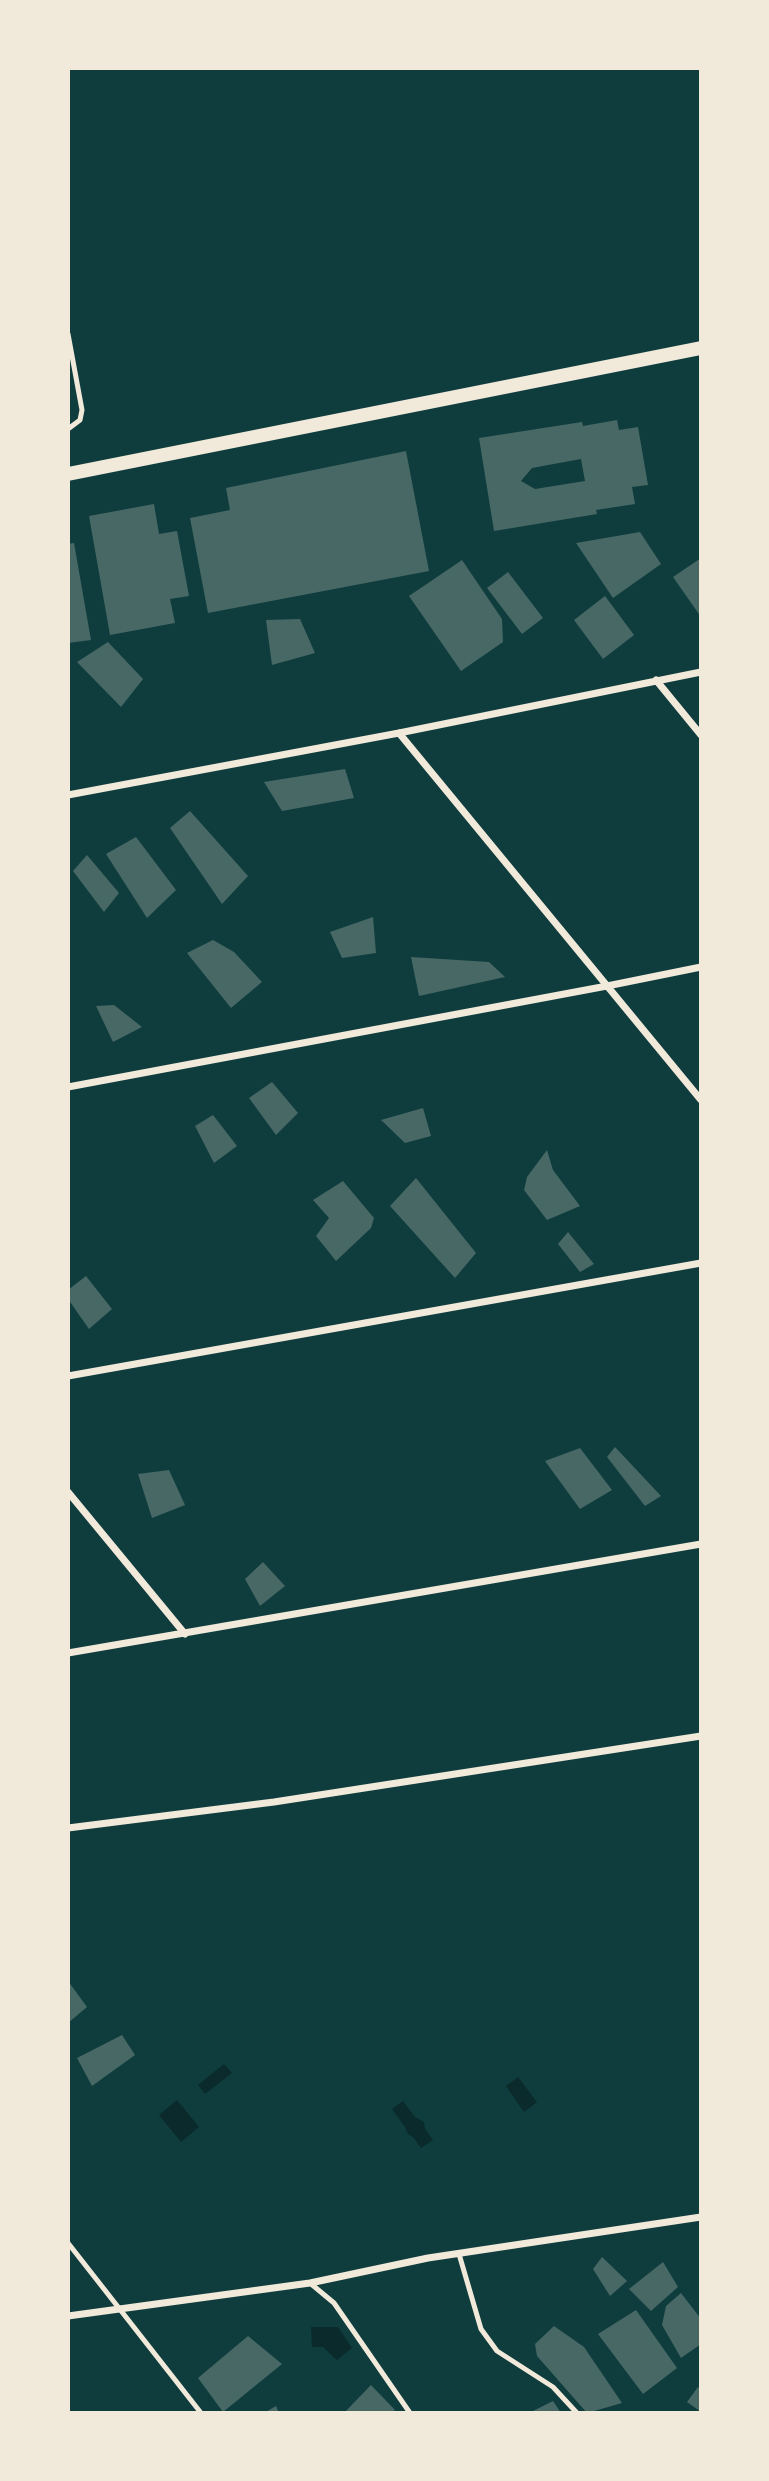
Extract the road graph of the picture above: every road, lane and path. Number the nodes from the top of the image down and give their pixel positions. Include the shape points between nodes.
1 (68, 334) edge
2 (701, 348) edge
3 (68, 429) edge
4 (68, 474) edge
5 (701, 672) edge
6 (656, 680) junction
7 (399, 733) junction
8 (701, 735) edge
9 (68, 795) edge
10 (701, 967) edge
11 (607, 986) junction
12 (68, 1087) edge
13 (701, 1100) edge
14 (701, 1263) edge
15 (68, 1376) edge
16 (68, 1492) edge
17 (701, 1544) edge
18 (185, 1634) junction
19 (68, 1653) edge
20 (701, 1736) edge
21 (68, 1828) edge
22 (701, 2217) edge
23 (68, 2243) edge
24 (459, 2254) junction
25 (310, 2283) junction
26 (120, 2308) junction
27 (68, 2316) edge
28 (201, 2413) edge
29 (410, 2413) edge
30 (577, 2413) edge

1 - 3 lane via 82,410 80,419
2 - 4 main road
5 - 6 street
6 - 7 street
6 - 8 street
7 - 9 street
7 - 11 street
10 - 11 street
11 - 12 street
11 - 13 street
14 - 15 street
16 - 18 street
17 - 18 street
18 - 19 street
20 - 21 street via 274,1802
22 - 24 street
23 - 26 lane
24 - 25 street
24 - 30 lane via 481,2329 497,2351 553,2387
25 - 26 street
25 - 29 lane via 334,2303
26 - 27 street
26 - 28 lane

